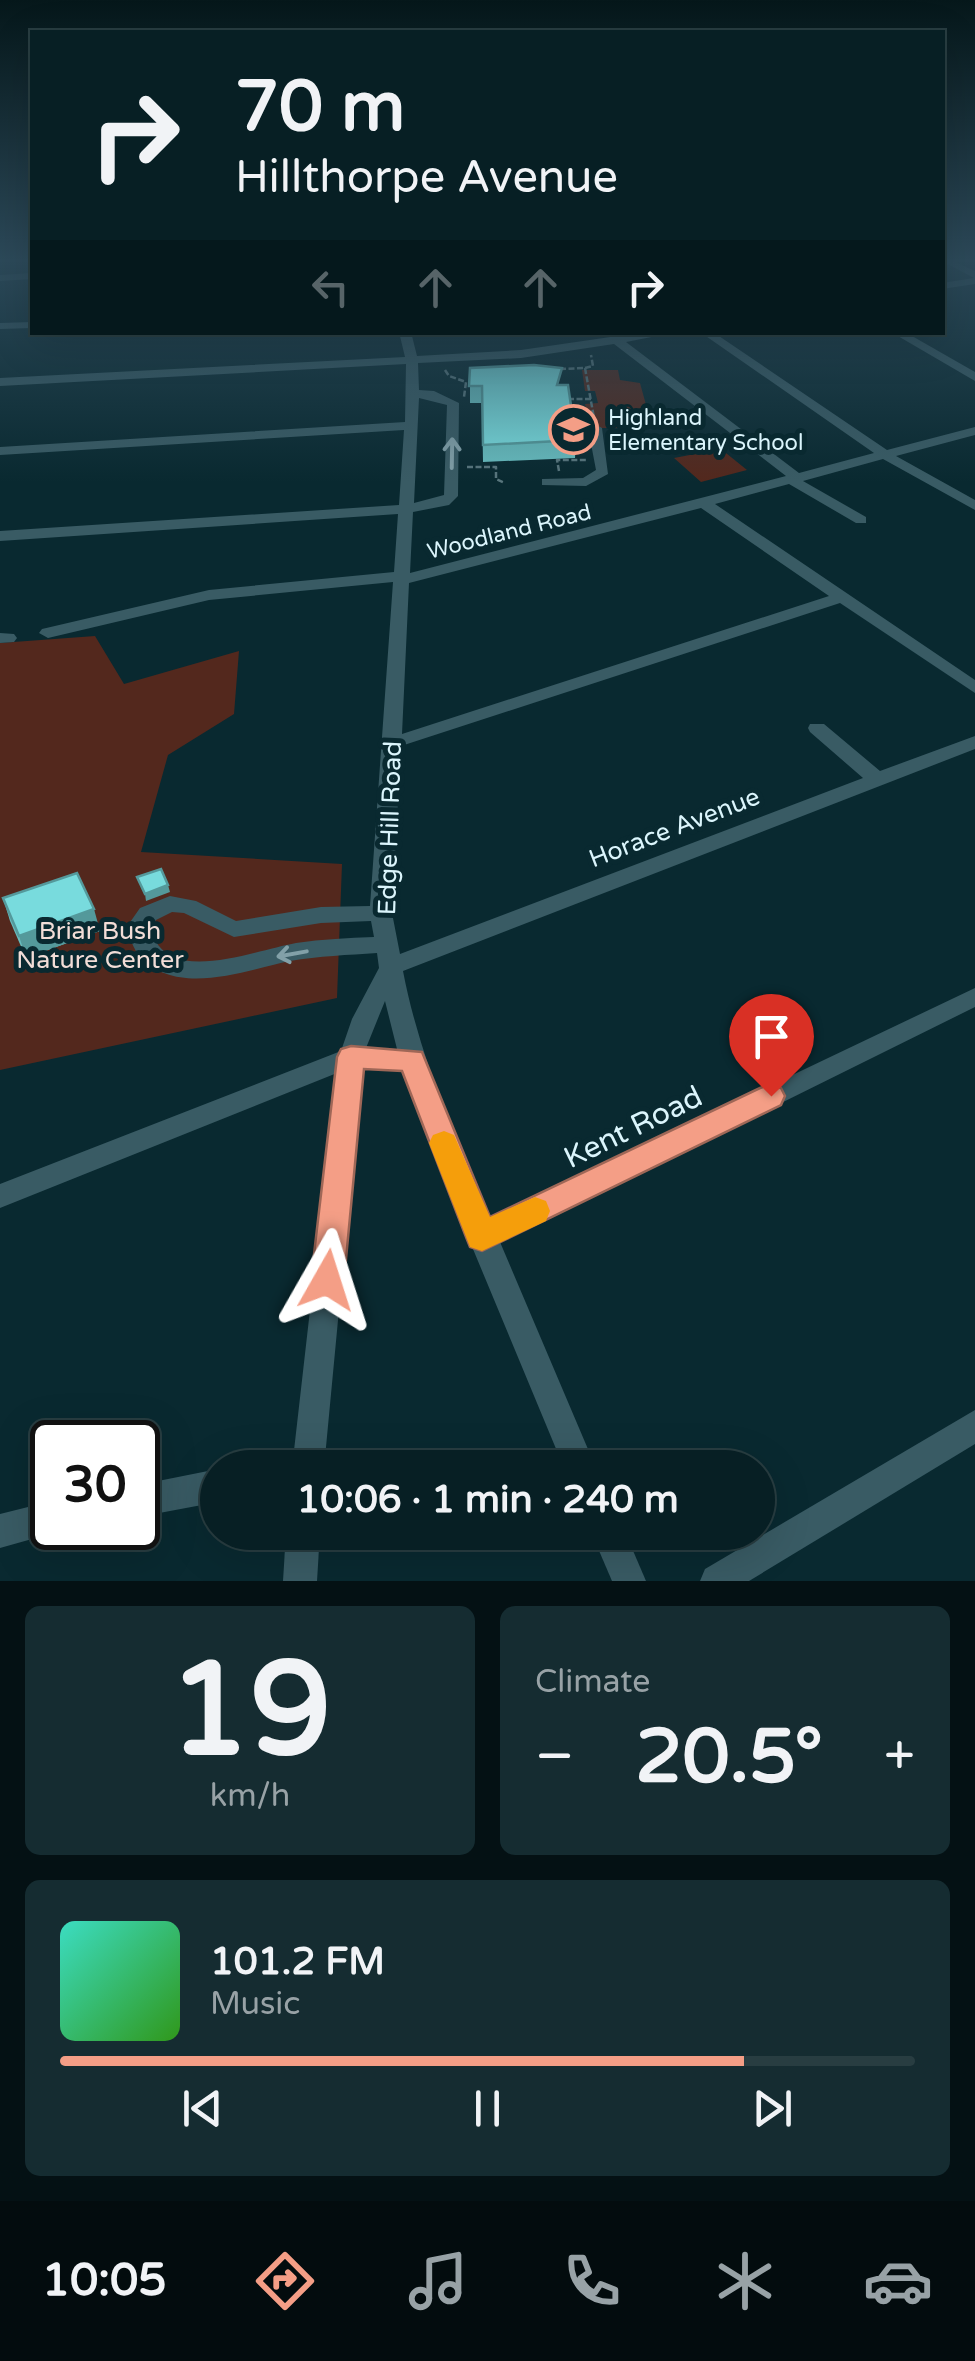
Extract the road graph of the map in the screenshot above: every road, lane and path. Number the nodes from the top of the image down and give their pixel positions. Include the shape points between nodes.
1 (406, 335) edge
2 (656, 335) edge
3 (709, 335) edge
4 (901, 335) edge
5 (618, 342) junction
6 (585, 357) junction
7 (412, 359) junction
8 (456, 359) junction
9 (567, 363) dead end
10 (548, 368) edge
11 (975, 377) edge
12 (0, 382) edge
13 (413, 394) junction
14 (562, 398) edge
15 (592, 399) junction
16 (464, 400) dead end
17 (410, 426) junction
18 (595, 428) joint
19 (975, 431) edge
20 (0, 452) edge
21 (885, 455) junction
22 (601, 460) junction
23 (462, 467) dead end
24 (794, 479) junction
25 (551, 480) joint
26 (505, 483) dead end
27 (704, 503) junction
28 (975, 506) edge
29 (404, 509) junction
30 (860, 520) dead end
31 (0, 536) edge
32 (402, 576) junction
33 (840, 598) junction
34 (48, 634) dead end
35 (975, 688) edge
36 (817, 728) dead end
37 (975, 742) edge
38 (392, 743) junction
39 (877, 779) junction
40 (381, 913) junction
41 (391, 954) junction
42 (975, 997) edge
43 (351, 1057) junction
44 (412, 1060) junction
45 (0, 1196) edge
46 (482, 1237) junction
47 (975, 1426) edge
48 (308, 1450) edge
49 (572, 1450) edge
50 (200, 1489) edge
51 (160, 1497) edge
52 (30, 1524) edge
53 (0, 1531) edge
54 (303, 1550) edge
55 (616, 1550) edge
56 (300, 1581) edge
57 (629, 1581) edge
58 (717, 1581) edge

1 - 7 street, Edge Hill Road
2 - 5 street
3 - 21 street
4 - 11 street
5 - 6 street
5 - 24 street
6 - 8 street
6 - 10 path
6 - 15 path
7 - 8 street
7 - 12 street
7 - 13 street, Edge Hill Road
8 - 9 street via 496,371
8 - 16 path via 445,369 466,382
13 - 17 street, Edge Hill Road
29 -> 13 street via 451,496 453,402
14 - 15 path
15 - 18 path
17 - 20 street
17 - 29 street, Edge Hill Road
18 - 22 street
19 - 21 street, Woodland Road
21 - 24 street, Woodland Road
21 - 28 street
22 - 25 street via 603,471 586,482
22 - 25 path via 557,460 559,472
23 - 26 path via 496,467 496,479
24 - 27 street, Woodland Road
24 - 30 street
27 - 32 street, Woodland Road via 412,579
27 - 33 street
29 - 31 street
29 - 32 street, Edge Hill Road
32 - 34 street, Woodland Road via 209,594
32 - 38 street, Edge Hill Road
33 - 35 street
33 - 38 street
36 - 39 street
37 - 39 street, Horace Avenue
38 - 40 street, Edge Hill Road
39 - 41 street, Horace Avenue
40 - 41 street, Edge Hill Road
41 -> 40 street, Horace Avenue via 294,952 188,970 142,946 137,928 170,904 234,929
41 - 43 street
41 - 44 street, Edge Hill Road
42 - 46 street, Kent Road
43 - 44 street
43 - 45 street
43 - 48 street
44 - 46 street, Edge Hill Road
46 - 49 street, Edge Hill Road
47 - 58 street
50 - 51 street
52 - 53 street
54 - 56 street
55 - 57 street

